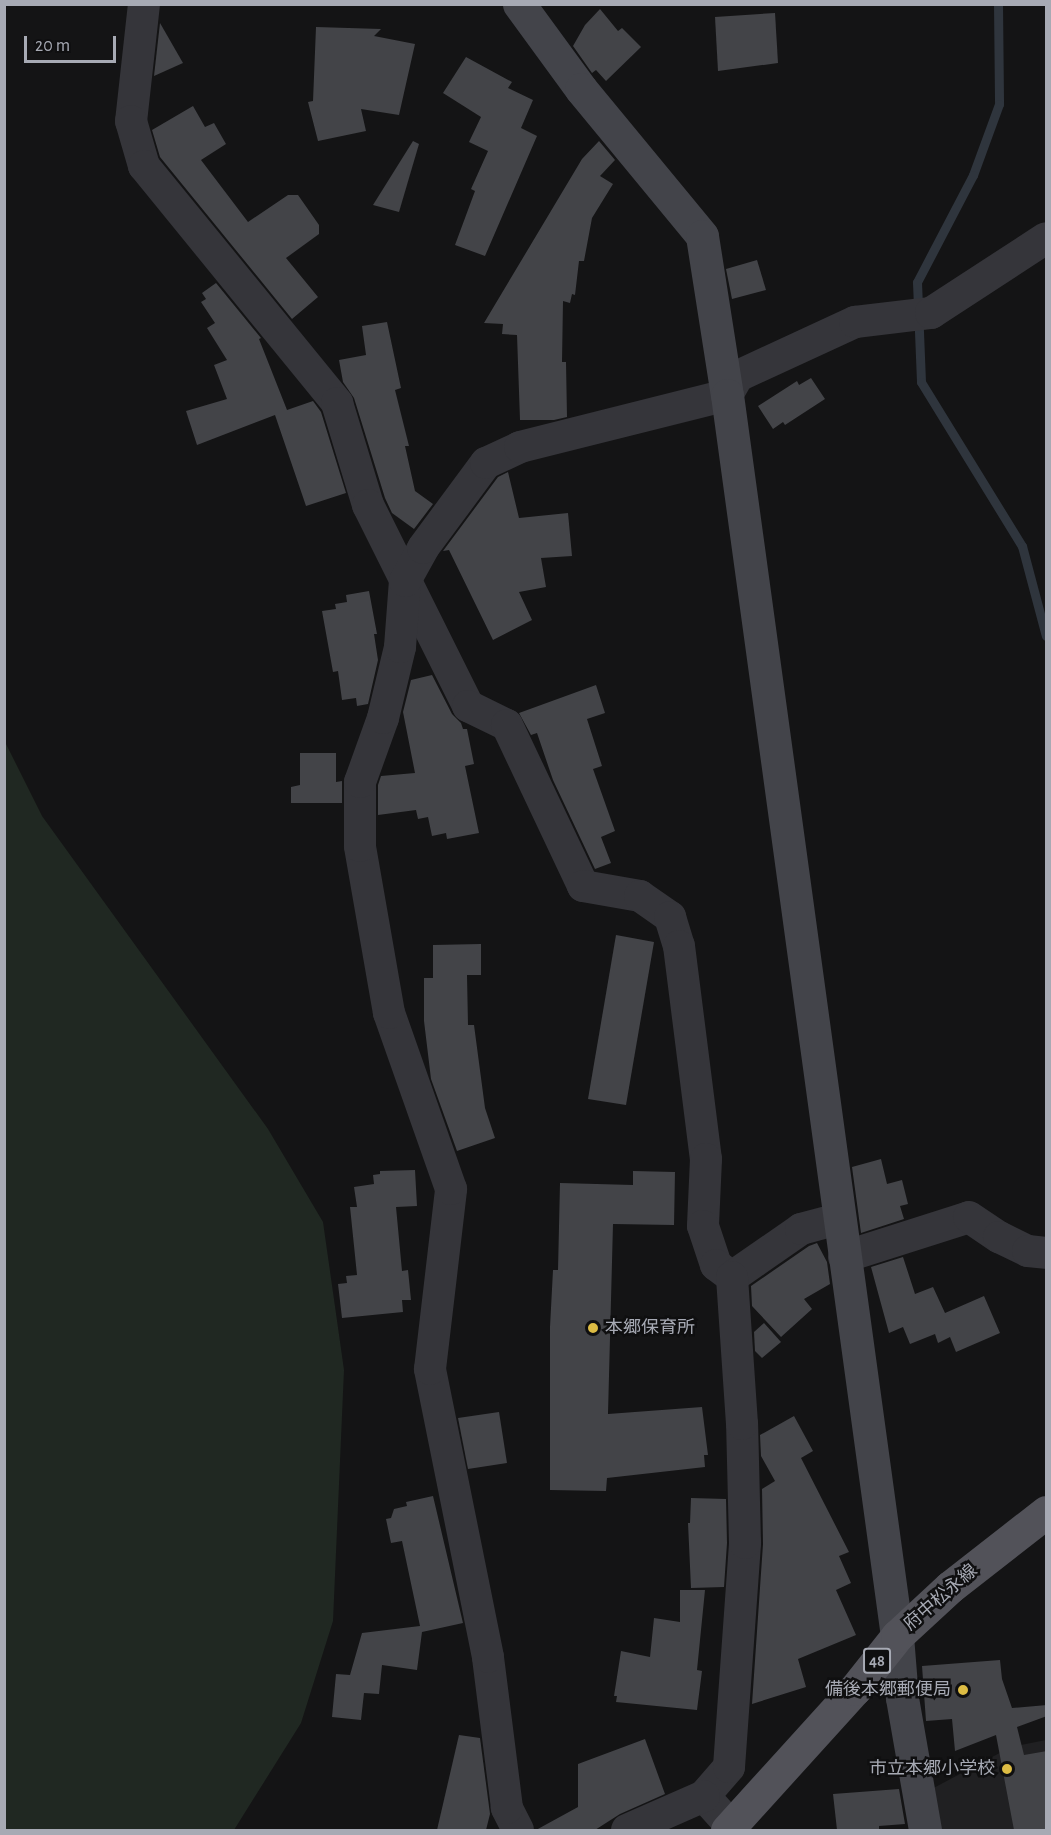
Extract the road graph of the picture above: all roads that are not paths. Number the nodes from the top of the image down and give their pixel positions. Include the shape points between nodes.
1 (144, 4) edge
2 (519, 4) edge
3 (1047, 238) edge
4 (727, 395) junction
5 (405, 581) junction
6 (838, 1219) junction
7 (1047, 1253) edge
8 (844, 1257) junction
9 (732, 1277) junction
10 (1047, 1512) edge
11 (897, 1636) junction
12 (704, 1796) junction
13 (729, 1828) edge
14 (518, 1830) edge
15 (627, 1830) edge
16 (925, 1830) edge

1 - 5 street via 131,121 144,166 337,403 368,505
2 - 4 street via 581,89 702,236
3 - 4 street via 931,313 855,322 738,376
4 - 5 street via 520,447 486,463 423,548
4 - 6 street
5 - 9 street via 468,706 507,725 583,886 640,896 670,917 679,946 706,1159 703,1226 716,1265
5 - 14 street via 400,647 383,718 360,782 360,846 389,1014 451,1189 430,1369 488,1657 507,1809
6 - 8 street
6 - 9 street via 801,1229
7 - 8 street via 1028,1251 969,1217
8 - 11 street
9 - 12 street via 745,1543 729,1767
10 - 11 main road, 府中松永線 / 48 via 950,1587
11 - 13 main road, 府中松永線 / 48 via 855,1689
11 - 16 street via 902,1698
12 - 13 street
12 - 15 street

